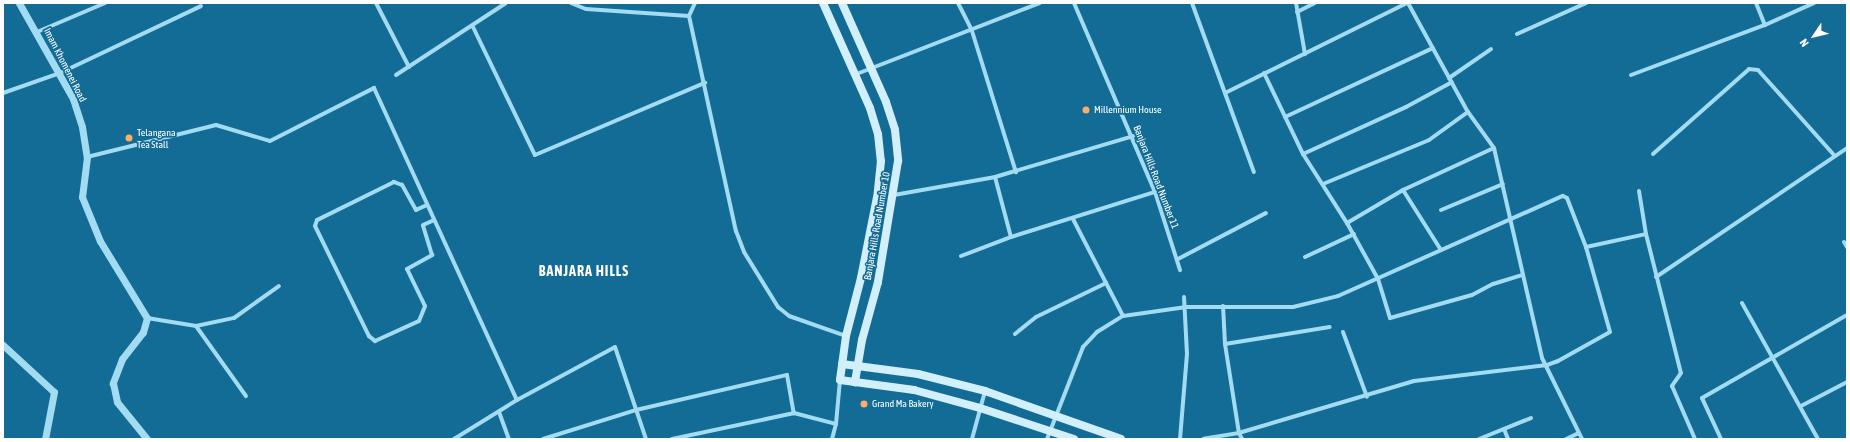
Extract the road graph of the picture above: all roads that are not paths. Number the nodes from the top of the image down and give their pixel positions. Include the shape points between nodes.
1 (19, 3) edge
2 (105, 3) edge
3 (376, 3) edge
4 (506, 3) edge
5 (571, 3) edge
6 (695, 3) edge
7 (823, 3) edge
8 (842, 3) edge
9 (958, 3) edge
10 (1040, 3) edge
11 (1074, 3) edge
12 (1192, 3) edge
13 (1296, 3) edge
14 (1315, 3) edge
15 (1407, 3) edge
16 (1586, 3) edge
17 (1756, 3) edge
18 (1814, 3) edge
19 (201, 6) dead end
20 (1297, 12) junction
21 (689, 16) junction
22 (1765, 25) junction
23 (473, 27) junction
24 (972, 31) junction
25 (37, 32) junction
26 (1517, 34) dead end
27 (1433, 48) junction
28 (1491, 49) dead end
29 (1305, 54) junction
30 (409, 67) junction
31 (870, 69) junction
32 (60, 73) junction
33 (1264, 73) junction
34 (396, 75) dead end
35 (854, 75) junction
36 (1631, 75) dead end
37 (1450, 80) junction
38 (705, 83) junction
39 (3, 93) edge
40 (1225, 93) junction
41 (1468, 112) junction
42 (1284, 117) junction
43 (1133, 136) junction
44 (1494, 148) junction
45 (1847, 148) edge
46 (1303, 154) junction
47 (1653, 154) dead end
48 (87, 156) junction
49 (1835, 156) junction
50 (1016, 172) junction
51 (1254, 172) dead end
52 (995, 177) junction
53 (1323, 184) junction
54 (1503, 184) junction
55 (1403, 190) junction
56 (1639, 191) dead end
57 (1156, 192) junction
58 (894, 195) junction
59 (427, 204) junction
60 (1441, 210) dead end
61 (1266, 213) dead end
62 (1073, 218) junction
63 (434, 220) junction
64 (1510, 220) junction
65 (1347, 223) junction
66 (1354, 234) junction
67 (1646, 234) junction
68 (1011, 237) junction
69 (1844, 242) dead end
70 (1586, 247) junction
71 (1847, 247) edge
72 (1441, 250) junction
73 (961, 256) dead end
74 (1305, 257) dead end
75 (1178, 259) junction
76 (1180, 270) dead end
77 (1523, 275) junction
78 (1656, 277) junction
79 (1378, 279) junction
80 (1106, 283) junction
81 (279, 286) dead end
82 (1184, 296) dead end
83 (1742, 303) dead end
84 (1223, 306) junction
85 (1186, 307) junction
86 (1847, 315) edge
87 (1123, 316) junction
88 (147, 318) junction
89 (196, 326) junction
90 (1330, 327) dead end
91 (1343, 332) dead end
92 (1015, 334) dead end
93 (846, 336) junction
94 (1225, 344) junction
95 (3, 345) edge
96 (1775, 358) junction
97 (842, 364) junction
98 (1547, 364) junction
99 (859, 366) junction
100 (840, 380) junction
101 (855, 382) junction
102 (1847, 382) edge
103 (985, 391) junction
104 (246, 396) dead end
105 (1367, 397) junction
106 (517, 400) junction
107 (1800, 406) junction
108 (980, 408) junction
109 (636, 410) junction
110 (499, 412) junction
111 (794, 413) junction
112 (1055, 415) junction
113 (1531, 418) dead end
114 (836, 424) junction
115 (1504, 429) junction
116 (1050, 431) junction
117 (1239, 433) junction
118 (1579, 433) junction
119 (45, 439) edge
120 (147, 439) edge
121 (454, 439) edge
122 (509, 439) edge
123 (543, 439) edge
124 (646, 439) edge
125 (672, 439) edge
126 (832, 439) edge
127 (972, 439) edge
128 (1047, 439) edge
129 (1074, 439) edge
130 (1122, 439) edge
131 (1180, 439) edge
132 (1203, 439) edge
133 (1242, 439) edge
134 (1479, 439) edge
135 (1508, 439) edge
136 (1566, 439) edge
137 (1582, 439) edge
138 (1695, 439) edge
139 (1721, 439) edge
140 (1818, 439) edge

1 - 25 street, Imam Khomenei Road
2 - 25 street
3 - 30 street
4 - 23 street
5 - 21 street via 586,9
6 - 21 street
7 - 35 main road, Banjara Hills Road Number 10
8 - 31 main road, Banjara Hills Road Number 10
9 - 24 street
10 - 24 street
11 - 43 street, Banjara Hills Road Number 11
12 - 40 street
13 - 20 street
14 - 20 street
15 - 27 street
15 - 29 street
16 - 26 street
17 - 22 street
18 - 22 street
19 - 32 street
20 - 29 street
21 - 38 street
22 - 36 street
23 - 30 street
23 - 38 street via 535,155
24 - 31 street
24 - 50 street
25 - 32 street, Imam Khomenei Road
27 - 37 street
27 - 42 street
28 - 37 street
29 - 33 street
30 - 34 street
31 - 35 street
31 - 58 main road, Banjara Hills Road Number 10 via 886,102 895,130 898,161
32 - 39 street
32 - 48 street, Imam Khomenei Road via 73,98 82,126
33 - 40 street
33 - 42 street
35 - 93 main road, Banjara Hills Road Number 10 via 878,134 881,161 861,278
37 - 41 street
37 - 46 street via 1406,107
38 - 93 street via 736,231 744,252 778,307 789,316
40 - 51 street
41 - 44 street
41 - 53 street via 1429,140
42 - 46 street
43 - 50 street
43 - 57 street, Banjara Hills Road Number 11
44 - 54 street
44 - 55 street
45 - 49 street
46 - 53 street
47 - 49 street via 1749,69 1758,70
48 - 59 street via 216,125 270,141 374,88
48 - 88 street, Imam Khomenei Road via 82,197 100,241
49 - 78 street
50 - 52 street
52 - 58 street
52 - 68 street
53 - 65 street
54 - 60 street
54 - 64 street
55 - 65 street
55 - 72 street
56 - 67 street
57 - 62 street
57 - 75 street, Banjara Hills Road Number 11
58 - 99 main road, Banjara Hills Road Number 10
59 - 63 street
59 - 63 street via 416,210 402,185 394,182 316,220 315,226 369,336 375,341 419,321 425,306 407,269 432,255 423,225
61 - 75 street
62 - 68 street
62 - 80 street
63 - 106 street
64 - 70 street via 1563,196 1571,204
64 - 72 street
64 - 77 street
65 - 66 street
66 - 74 street
66 - 79 street
67 - 70 street
67 - 78 street
68 - 73 street
69 - 71 street
70 - 98 street via 1610,332 1558,361
72 - 79 street
75 - 76 street, Banjara Hills Road Number 11
77 - 79 street via 1493,284 1472,295 1390,318
77 - 98 street via 1542,358
78 - 138 street via 1681,374 1672,386
79 - 84 street via 1338,296 1292,307
80 - 87 street
80 - 92 street via 1036,317
81 - 89 street via 234,318
82 - 85 street
83 - 96 street
84 - 85 street
84 - 94 street
85 - 87 street
85 - 131 street via 1186,354
86 - 96 street
87 - 112 street via 1097,332 1083,347
88 - 89 street
88 - 120 street via 143,332 122,360 113,383 117,402
89 - 104 street
90 - 94 street
91 - 105 street
93 - 97 main road, Banjara Hills Road Number 10
94 - 117 street
95 - 119 street via 54,392
96 - 107 street
96 - 139 street via 1702,398
97 - 99 main road
97 - 100 main road, Banjara Hills Road Number 10
98 - 105 street via 1414,381
98 - 118 street
99 - 101 main road, Banjara Hills Road Number 10
99 - 103 main road via 918,374
100 - 101 main road
100 - 114 street
101 - 108 main road via 914,390
102 - 107 street
103 - 108 street
103 - 112 main road
105 - 117 street
106 - 109 street via 615,347
106 - 110 street
107 - 140 street
108 - 116 main road
108 - 127 street
109 - 111 street via 787,375
109 - 123 street
109 - 124 street
110 - 121 street
110 - 122 street
111 - 114 street
111 - 125 street
112 - 116 street
112 - 130 main road
113 - 115 street
114 - 126 street
115 - 134 street
115 - 135 street
116 - 128 street
116 - 129 main road
117 - 132 street
117 - 133 street
118 - 136 street
118 - 137 street

